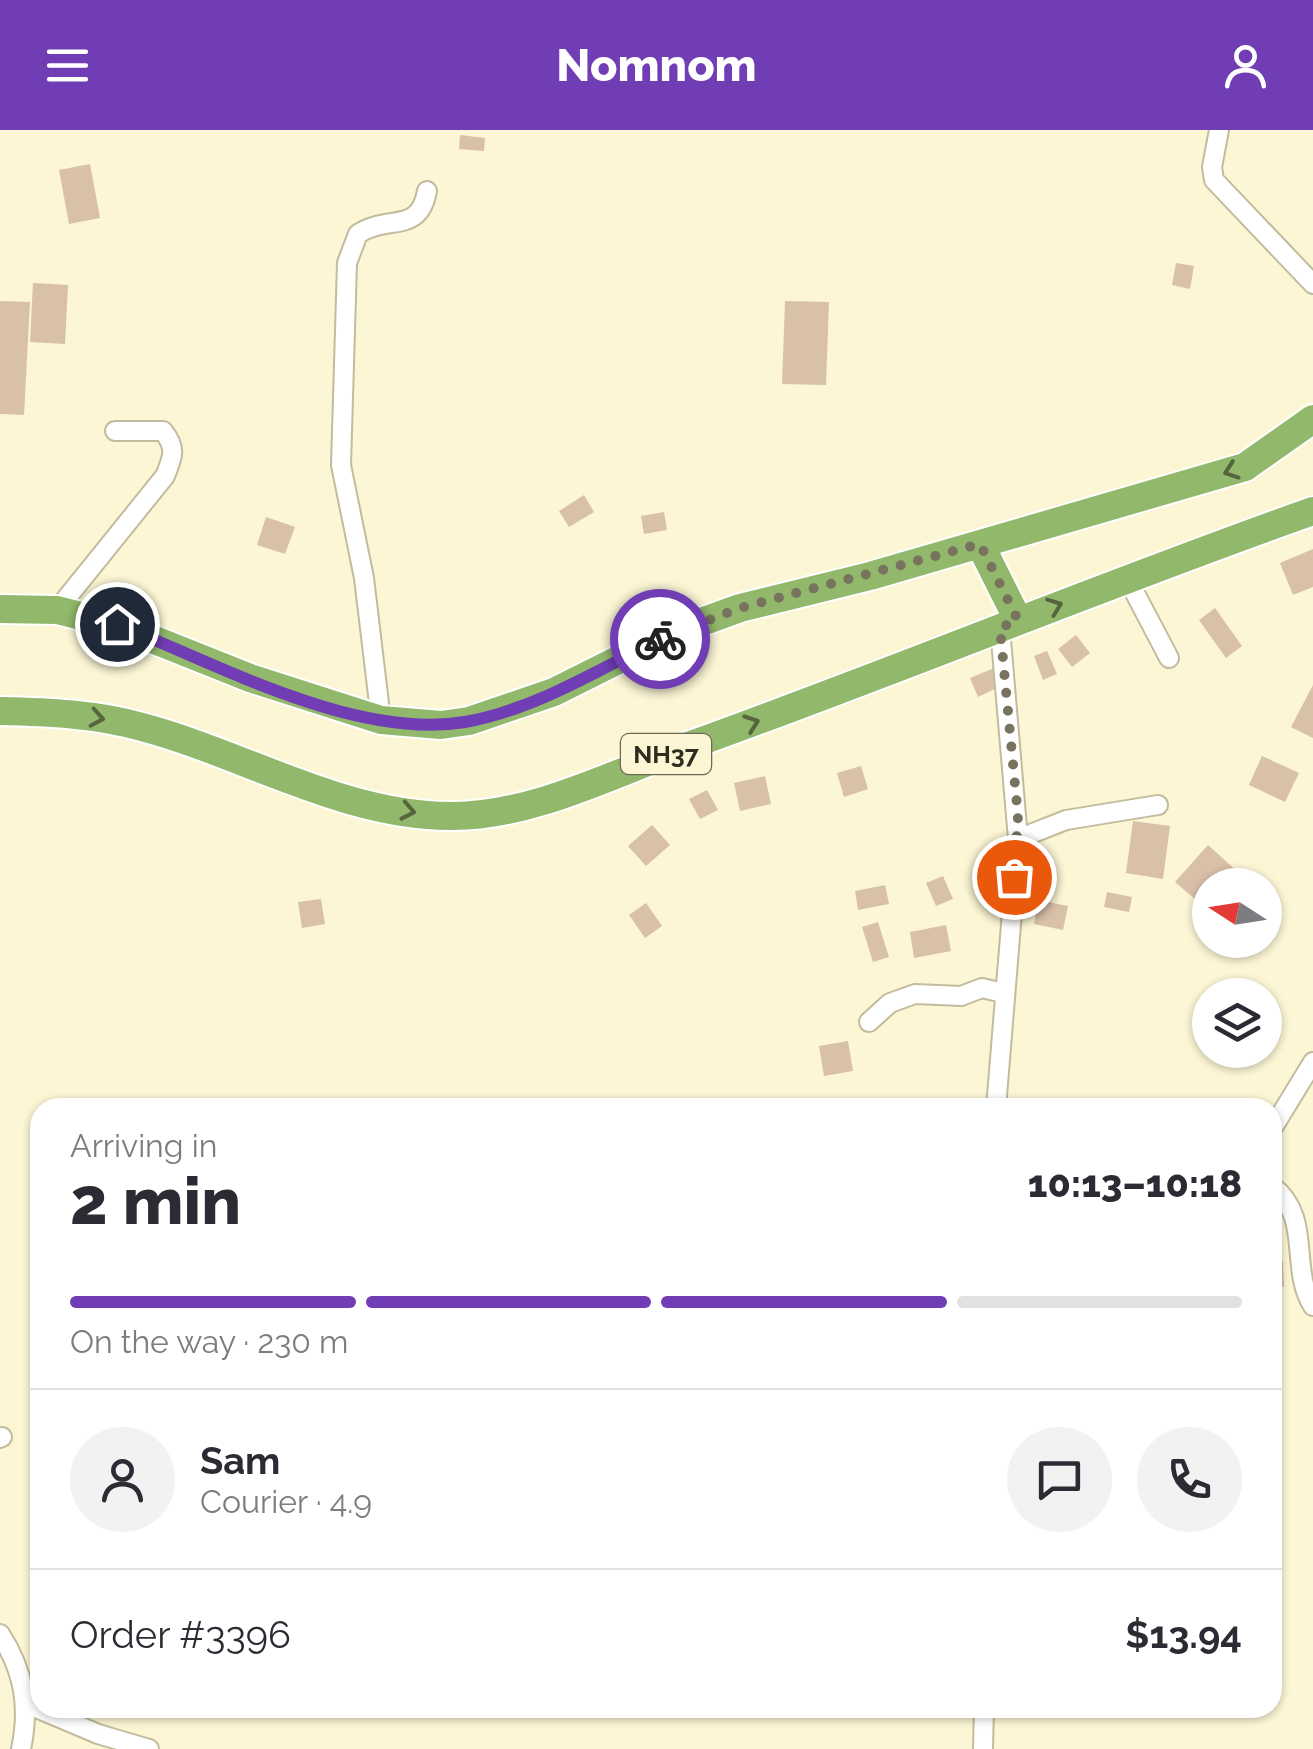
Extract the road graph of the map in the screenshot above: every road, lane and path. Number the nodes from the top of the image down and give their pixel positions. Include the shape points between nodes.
1 (1219, 130) edge
2 (427, 191) dead end
3 (1313, 284) edge
4 (1313, 419) edge
5 (115, 431) dead end
6 (1313, 512) edge
7 (980, 544) junction
8 (1127, 578) junction
9 (0, 609) edge
10 (57, 610) junction
11 (1009, 624) junction
12 (1169, 658) dead end
13 (0, 711) edge
14 (381, 720) junction
15 (1158, 805) dead end
16 (1018, 838) junction
17 (1003, 993) junction
18 (868, 1022) dead end
19 (1313, 1062) edge
20 (997, 1098) edge
21 (1282, 1113) edge
22 (1282, 1194) edge
23 (1313, 1306) edge
24 (0, 1634) edge
25 (30, 1697) edge
26 (30, 1715) edge
27 (63, 1718) edge
28 (984, 1718) edge
29 (21, 1749) edge
30 (149, 1749) edge
31 (983, 1749) edge

1 - 3 street via 1214,180
2 - 14 street via 424,208 411,220 358,234 346,263 341,465 364,578
4 -> 7 highway via 1245,466
5 - 10 street via 163,432 174,457
6 - 8 highway, NH37
7 - 11 highway
7 - 14 highway via 703,621 554,692 469,721
11 -> 8 highway, NH37
8 - 12 street
9 - 10 highway
10 - 14 highway via 117,624 267,684
13 -> 11 highway, NH37 via 91,716 143,727 316,788 455,816 536,801
11 - 16 street
15 - 16 street via 1066,820
16 - 17 street
17 - 18 street via 982,988 961,996 914,994
17 - 20 street
19 - 21 street
22 - 23 street via 1300,1223
24 - 25 street
26 - 29 street
27 - 30 street
28 - 31 street

